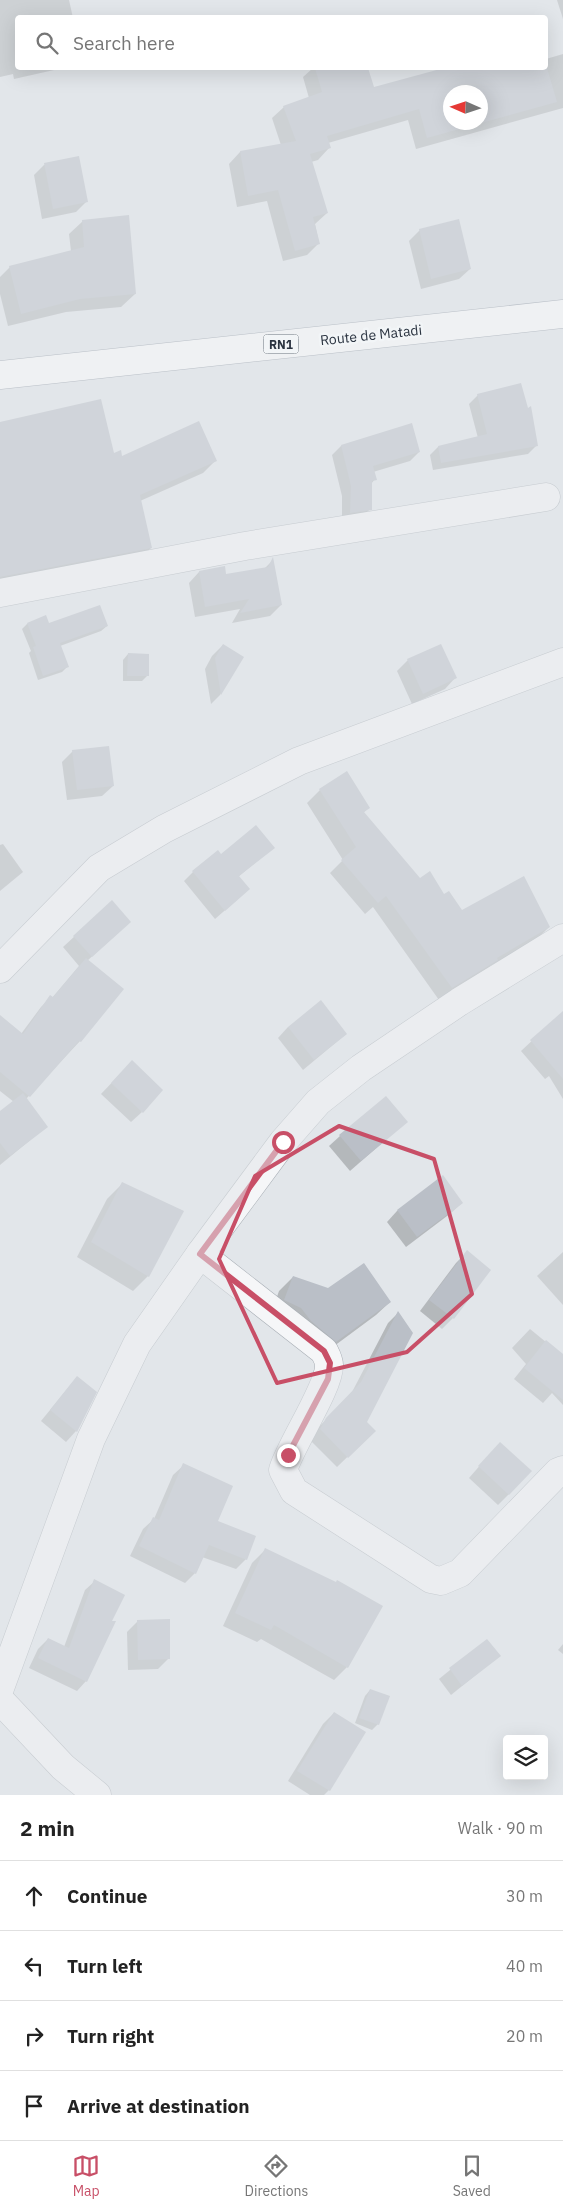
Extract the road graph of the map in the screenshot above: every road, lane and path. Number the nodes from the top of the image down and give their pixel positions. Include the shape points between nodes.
1 (563, 314) edge
2 (0, 375) edge
3 (546, 497) dead end
4 (0, 593) edge
5 (563, 662) edge
6 (563, 938) edge
7 (0, 969) edge
8 (200, 1254) junction
9 (563, 1470) edge
10 (0, 1688) edge
11 (0, 1700) edge
12 (97, 1795) edge

1 - 2 highway, Route de Matadi / RN1
3 - 4 street via 245,546
5 - 7 street via 299,761 164,829 98,868
6 - 8 street via 459,1002 361,1068 318,1102 283,1142
8 - 9 street via 324,1351 330,1363 328,1379 283,1470 294,1491 431,1579 441,1581 460,1573
8 - 10 street via 137,1344 91,1439
11 - 12 street via 63,1767

